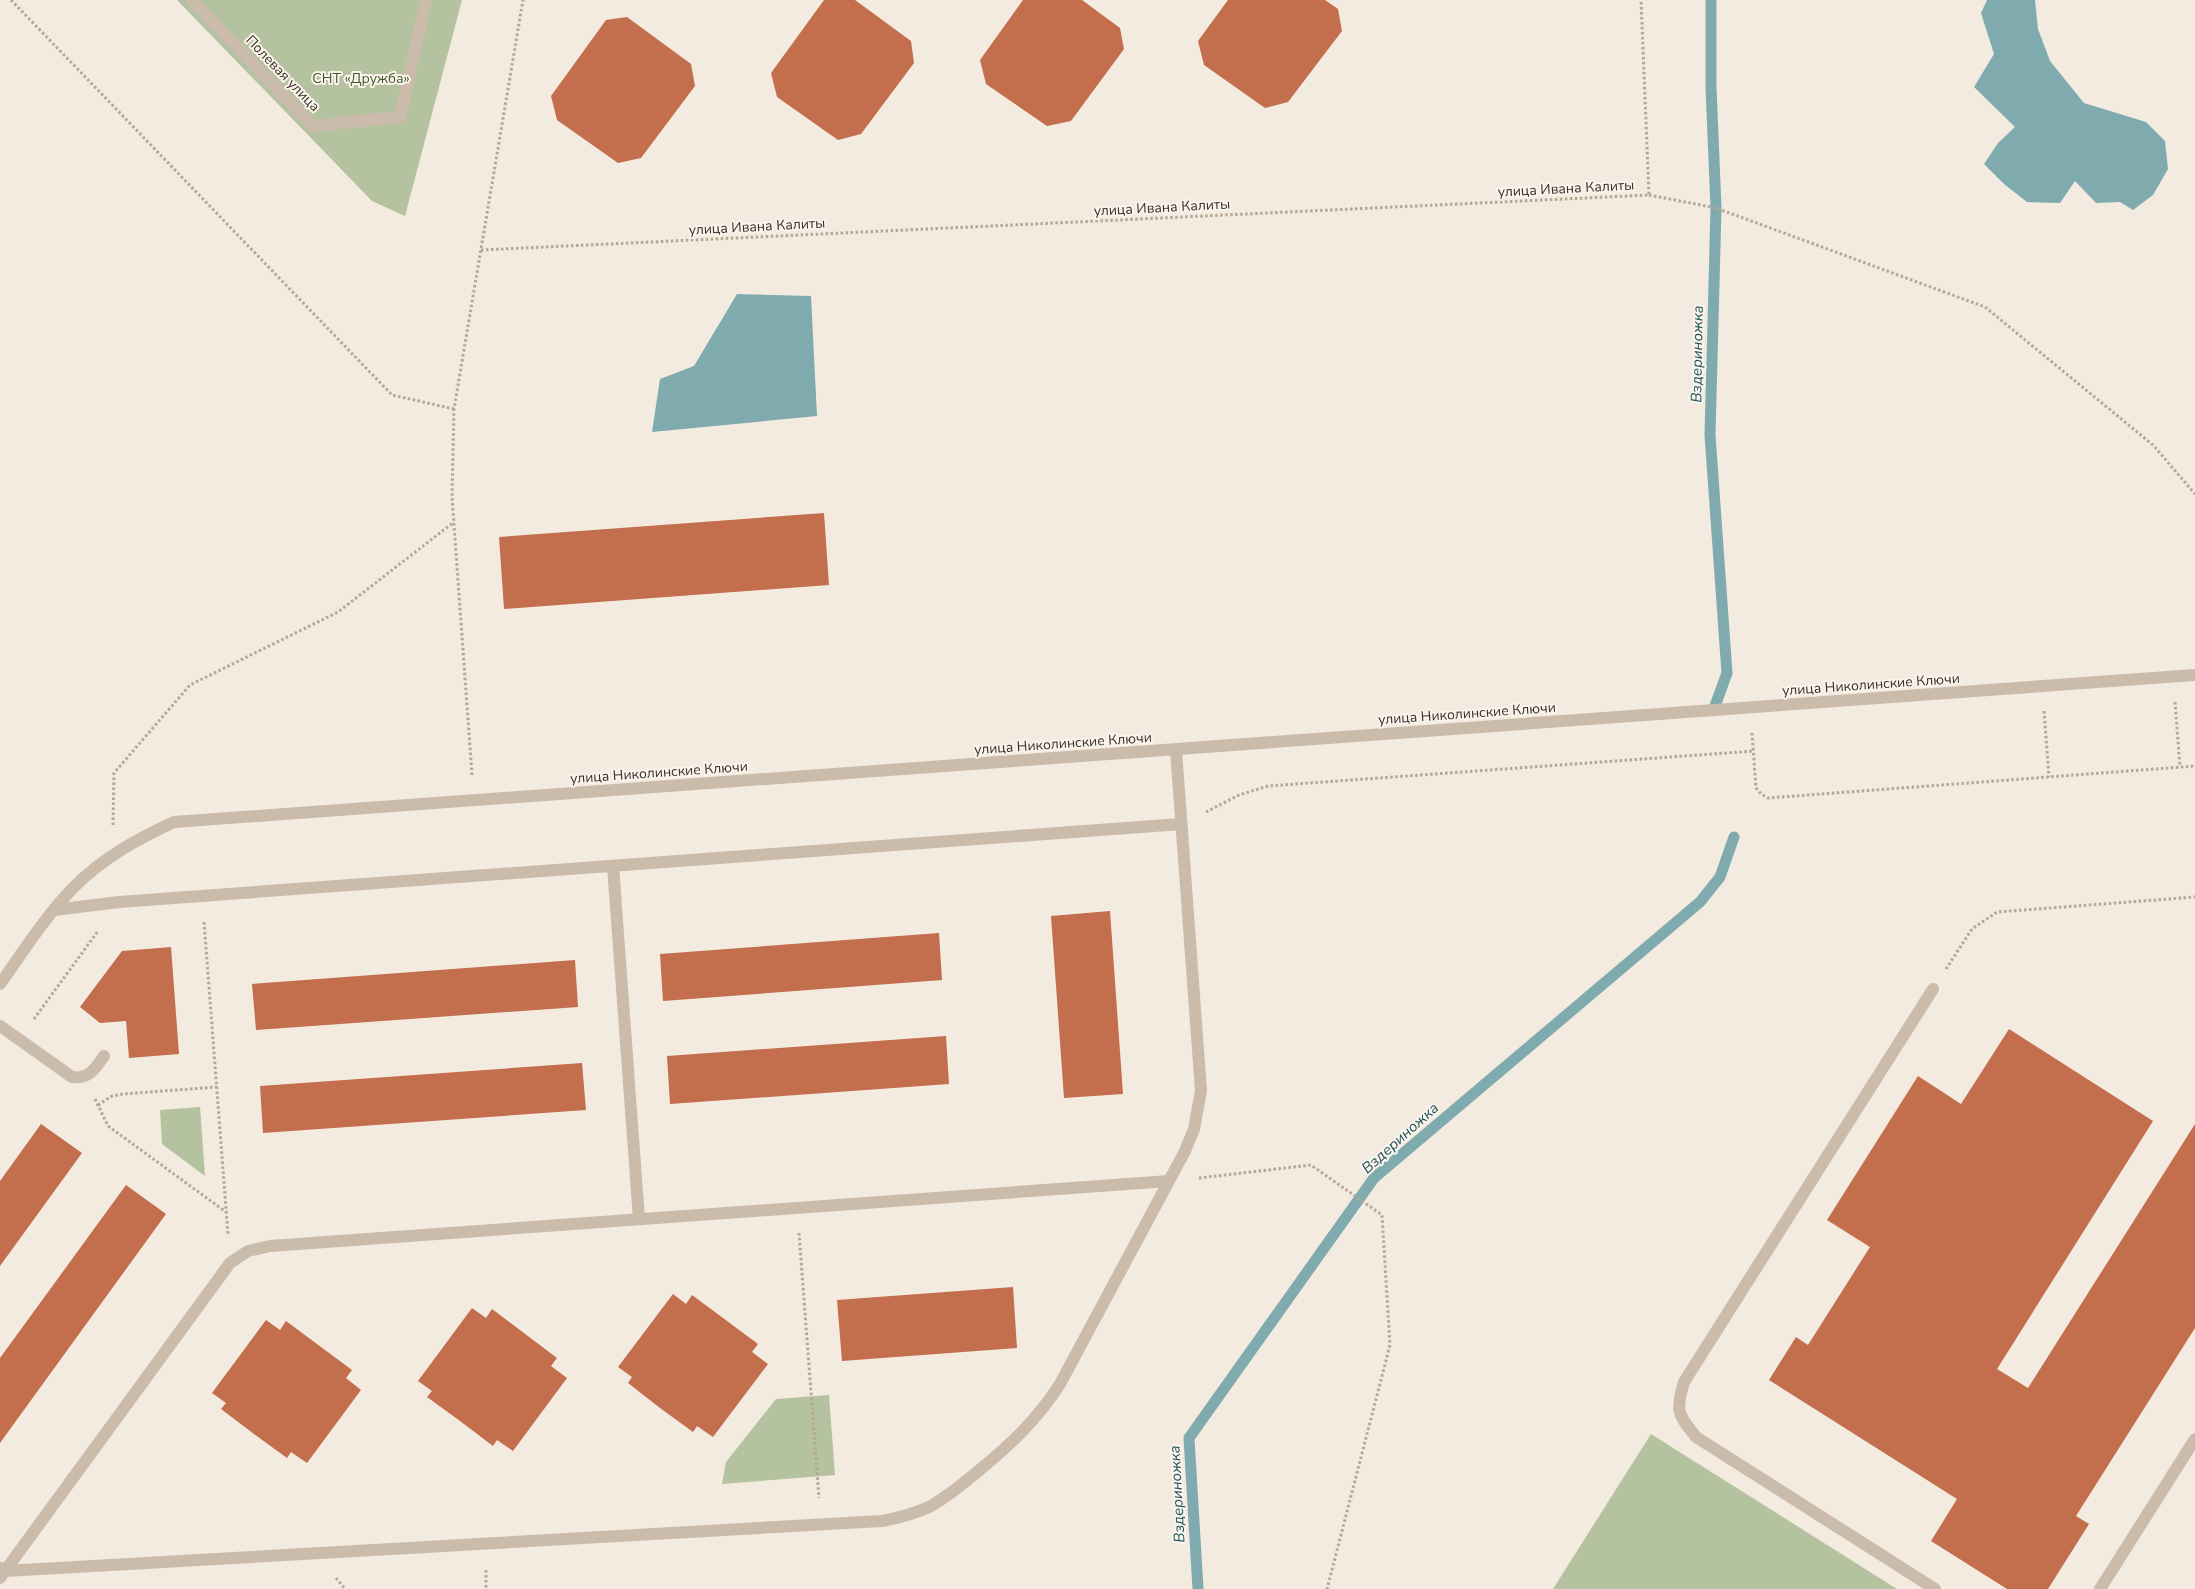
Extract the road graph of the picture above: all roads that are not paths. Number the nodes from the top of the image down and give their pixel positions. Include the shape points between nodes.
1 (192, 0) edge
2 (426, 0) edge
3 (2195, 675) edge
4 (1176, 750) junction
5 (1182, 824) junction
6 (613, 866) junction
7 (54, 910) junction
8 (0, 984) edge
9 (1933, 989) road end
10 (0, 1026) edge
11 (104, 1056) dead end
12 (1169, 1181) junction
13 (639, 1219) junction
14 (2195, 1439) edge
15 (2, 1572) edge
16 (1935, 1589) edge
17 (2100, 1589) edge

1 - 2 street, Полевая улица via 313,126 400,117
3 - 4 street, улица Николинские Ключи
4 - 5 street
4 - 7 street, улица Николинские Ключи via 174,822 112,856
5 - 6 street
5 - 12 street via 1201,1091 1194,1129
6 - 7 street via 119,902
6 - 13 street
7 - 8 street, улица Николинские Ключи
9 - 16 street via 1684,1382 1678,1402 1680,1417 1696,1437
10 - 11 street via 72,1077 92,1073
12 - 13 street
12 - 15 street via 1047,1404 1022,1434 952,1492 909,1515 882,1521 821,1525
13 - 15 street via 270,1246 238,1256 219,1276
14 - 17 street

